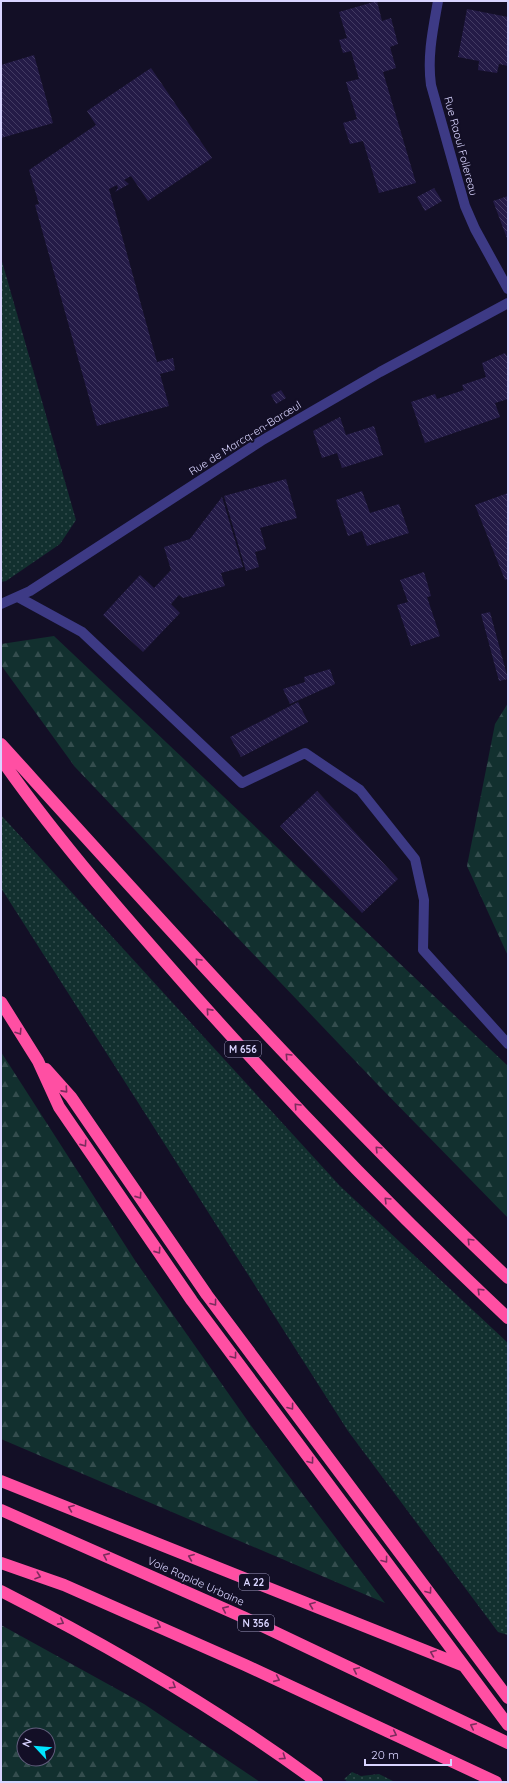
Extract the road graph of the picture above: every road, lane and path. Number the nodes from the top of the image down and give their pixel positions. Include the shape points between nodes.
1 (438, 1) edge
2 (508, 289) edge
3 (508, 303) edge
4 (18, 597) junction
5 (1, 604) edge
6 (1, 744) edge
7 (1, 759) edge
8 (1, 1002) edge
9 (508, 1044) edge
10 (38, 1061) junction
11 (508, 1278) edge
12 (508, 1318) edge
13 (1, 1481) edge
14 (1, 1510) edge
15 (1, 1563) edge
16 (1, 1591) edge
17 (508, 1683) edge
18 (508, 1698) edge
19 (508, 1725) edge
20 (508, 1743) edge
21 (317, 1782) edge
22 (496, 1782) edge

1 - 2 street, Rue Raoul Follereau via 428,68 431,85 465,206
3 - 4 street, Rue de Marcq-en-Barœul via 274,433
4 - 5 street, Rue de Marcq-en-Barœul
4 - 9 street via 82,632 242,783 306,753 360,790 415,859 424,900 423,950
11 -> 6 highway via 329,1100 177,938
12 -> 7 highway, M 656 via 368,1182 218,1022 96,881 37,809
8 -> 10 highway
10 -> 18 highway via 71,1097 208,1295
10 -> 19 highway via 59,1107 188,1294
17 -> 13 highway, A 22
20 -> 14 highway, Voie Rapide Urbaine / N 356 via 243,1617
15 -> 22 highway via 64,1585
16 -> 21 highway via 145,1669 240,1729

